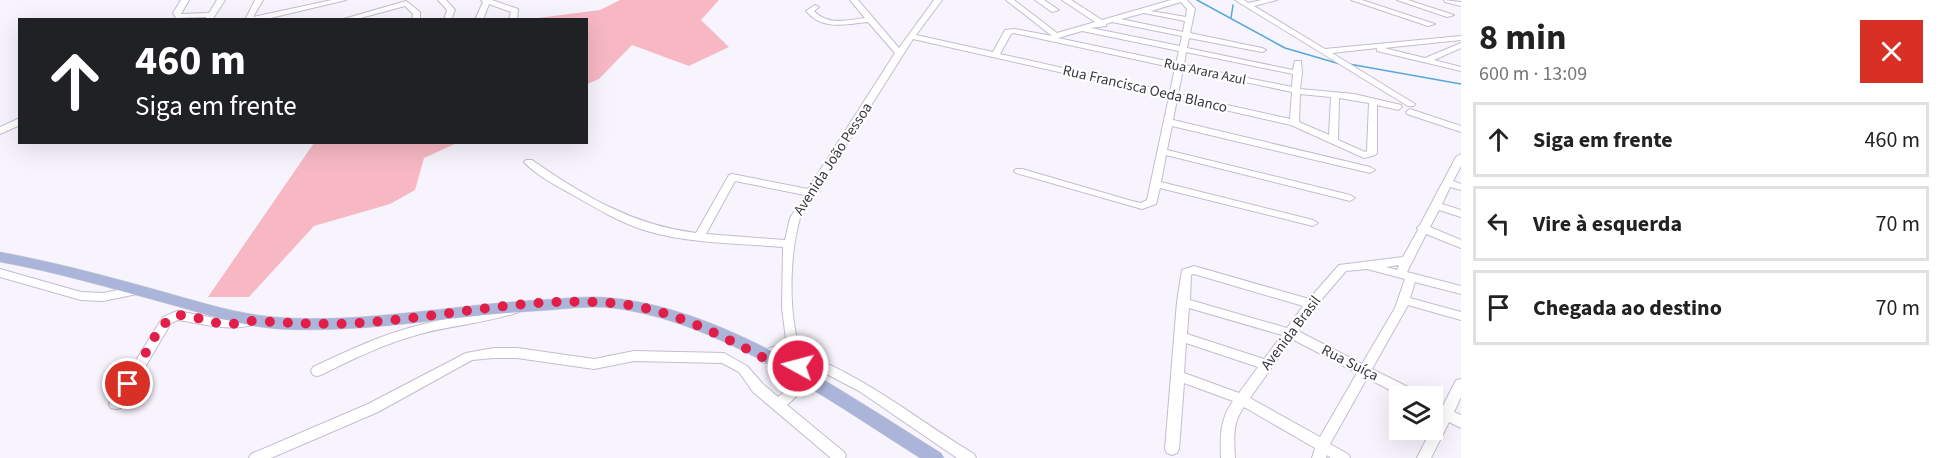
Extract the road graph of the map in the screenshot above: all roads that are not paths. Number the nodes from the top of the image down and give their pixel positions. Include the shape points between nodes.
1 (185, 0) edge
2 (221, 0) edge
3 (259, 0) edge
4 (297, 0) edge
5 (342, 0) edge
6 (456, 0) edge
7 (855, 0) edge
8 (938, 0) edge
9 (1010, 0) edge
10 (1039, 0) edge
11 (1066, 0) edge
12 (1181, 0) edge
13 (1239, 0) edge
14 (1273, 0) edge
15 (1355, 0) edge
16 (1401, 0) edge
17 (1448, 0) edge
18 (487, 1) edge
19 (443, 2) edge
20 (1461, 4) edge
21 (1247, 5) junction
22 (815, 7) dead end
23 (292, 10) junction
24 (1054, 10) dead end
25 (337, 11) edge
26 (1144, 11) junction
27 (1450, 15) dead end
28 (210, 17) edge
29 (250, 18) edge
30 (255, 18) edge
31 (416, 18) edge
32 (448, 18) edge
33 (480, 18) edge
34 (513, 18) edge
35 (871, 19) junction
36 (1114, 20) junction
37 (1189, 20) junction
38 (1103, 24) junction
39 (1431, 24) dead end
40 (1085, 29) junction
41 (1186, 35) junction
42 (912, 36) junction
43 (1055, 38) junction
44 (1459, 41) edge
45 (1372, 47) junction
46 (1183, 50) junction
47 (1262, 50) dead end
48 (1324, 51) junction
49 (899, 53) junction
50 (995, 55) junction
51 (1425, 61) junction
52 (1298, 63) dead end
53 (1179, 66) junction
54 (1461, 69) edge
55 (1298, 74) junction
56 (1297, 91) junction
57 (1335, 95) junction
58 (1173, 96) junction
59 (1373, 101) junction
60 (1396, 101) junction
61 (1413, 107) junction
62 (18, 122) edge
63 (1168, 122) junction
64 (1294, 123) junction
65 (1461, 129) edge
66 (0, 131) edge
67 (1333, 141) junction
68 (1162, 151) junction
69 (1460, 161) edge
70 (529, 162) dead end
71 (1370, 170) dead end
72 (1019, 171) dead end
73 (1448, 183) junction
74 (1156, 184) junction
75 (1461, 187) edge
76 (810, 193) junction
77 (1350, 198) dead end
78 (1436, 205) junction
79 (1461, 214) edge
80 (1313, 223) dead end
81 (1422, 228) junction
82 (700, 235) junction
83 (787, 244) junction
84 (1461, 244) edge
85 (0, 257) edge
86 (1404, 261) junction
87 (1360, 265) junction
88 (0, 273) edge
89 (1405, 275) junction
90 (137, 290) junction
91 (1461, 290) edge
92 (1404, 300) junction
93 (1184, 302) junction
94 (1311, 304) junction
95 (521, 307) junction
96 (1461, 316) edge
97 (256, 320) junction
98 (1290, 333) junction
99 (1181, 337) junction
100 (790, 338) junction
101 (770, 354) junction
102 (796, 356) junction
103 (1266, 365) junction
104 (317, 371) dead end
105 (1365, 371) junction
106 (795, 374) junction
107 (1178, 376) junction
108 (1461, 384) edge
109 (1394, 386) edge
110 (1242, 399) junction
111 (116, 404) dead end
112 (778, 405) junction
113 (1443, 412) edge
114 (1446, 414) junction
115 (1461, 422) edge
116 (1172, 449) dead end
117 (1321, 452) edge
118 (839, 456) dead end
119 (256, 458) edge
120 (934, 458) edge
121 (969, 458) edge
122 (1228, 458) edge
123 (1343, 458) edge
124 (1424, 458) edge

1 - 28 street via 177,13 184,17
2 - 28 street
3 - 29 street
4 - 23 street
5 - 25 street
6 - 19 street
7 - 35 street
8 - 42 street, Avenida João Pessoa
9 - 43 street
10 - 24 street
11 - 38 street
12 - 26 street
12 - 37 street via 1191,9
13 - 21 street
14 - 21 street
15 - 39 street
16 - 27 street
17 - 20 street
18 - 33 street
18 - 34 street via 515,11
19 - 32 street via 451,10
21 - 48 street
22 - 35 street via 810,11 818,21 827,24
23 - 25 street
23 - 30 street
25 - 31 street via 406,3
26 - 36 street
26 - 37 street
35 - 49 street
36 - 38 street
36 - 41 street
37 - 41 street
38 - 40 street
40 - 43 street
40 - 46 street
41 - 46 street
41 - 47 street
42 - 49 street, Avenida João Pessoa
42 - 50 street, Rua Francisca Oeda Blanco
43 - 50 street, Rua Arara Azul via 1008,32
43 - 53 street, Rua Arara Azul
44 - 45 street
44 - 51 street
45 - 48 street
45 - 51 street
46 - 53 street
46 - 55 street
48 - 60 street
49 - 76 street, Avenida João Pessoa
50 - 58 street, Rua Francisca Oeda Blanco
51 - 54 street
52 - 55 street
53 - 56 street, Rua Arara Azul
53 - 58 street
55 - 56 street
56 - 57 street, Rua Arara Azul
56 - 64 street
57 - 59 street, Rua Arara Azul
57 - 67 street
58 - 63 street
58 - 64 street, Rua Francisca Oeda Blanco
59 - 60 street, Rua Arara Azul
59 - 67 street, Rua Francisca Oeda Blanco via 1372,153 1364,155
60 - 61 street
60 - 61 street
61 - 65 street
62 - 66 street
63 - 68 street
63 - 71 street
64 - 67 street, Rua Francisca Oeda Blanco
68 - 74 street
68 - 77 street
69 - 73 street
70 - 82 street via 548,176 645,226
72 - 74 street via 1142,206 1152,202
73 - 75 street
73 - 78 street
74 - 80 street
76 - 82 street via 732,177
76 - 83 street, Avenida João Pessoa via 792,224
78 - 79 street
78 - 81 street
81 - 84 street
81 - 86 street
82 - 83 street
83 - 100 street, Avenida João Pessoa
85 - 90 main road
86 - 87 street, Avenida Brasil
86 - 89 street
87 - 89 street
87 - 94 street, Avenida Brasil via 1343,268
88 - 90 street via 81,296 103,297
89 - 91 street
89 - 92 street
90 - 97 main road
92 - 96 street
92 - 105 street
93 - 94 street via 1186,273 1194,270
93 - 98 street, Rua Suíça
93 - 99 street
94 - 98 street, Avenida Brasil
95 - 97 main road via 309,325
95 - 101 main road via 612,303 645,309
95 - 104 street via 496,316 419,330
97 - 111 street via 226,324 177,315 167,320
98 - 103 street, Avenida Brasil
98 - 105 street, Rua Suíça
99 - 103 street
99 - 107 street
100 - 101 street
100 - 102 street, Avenida João Pessoa
101 - 102 street via 787,351
101 - 106 main road
102 - 106 street, Avenida João Pessoa
102 - 121 street via 848,380
103 - 110 street, Avenida Brasil
105 - 109 street, Rua Suíça
105 - 117 street
106 - 112 street, Avenida João Pessoa via 794,391
106 - 120 main road
107 - 110 street
107 - 116 street
108 - 114 street
110 - 117 street
110 - 122 street, Avenida Brasil via 1228,423
112 - 118 street
112 - 119 street via 743,369 724,358 634,356 594,364 517,352 470,356 373,408
113 - 114 street
114 - 115 street
114 - 124 street
117 - 123 street

